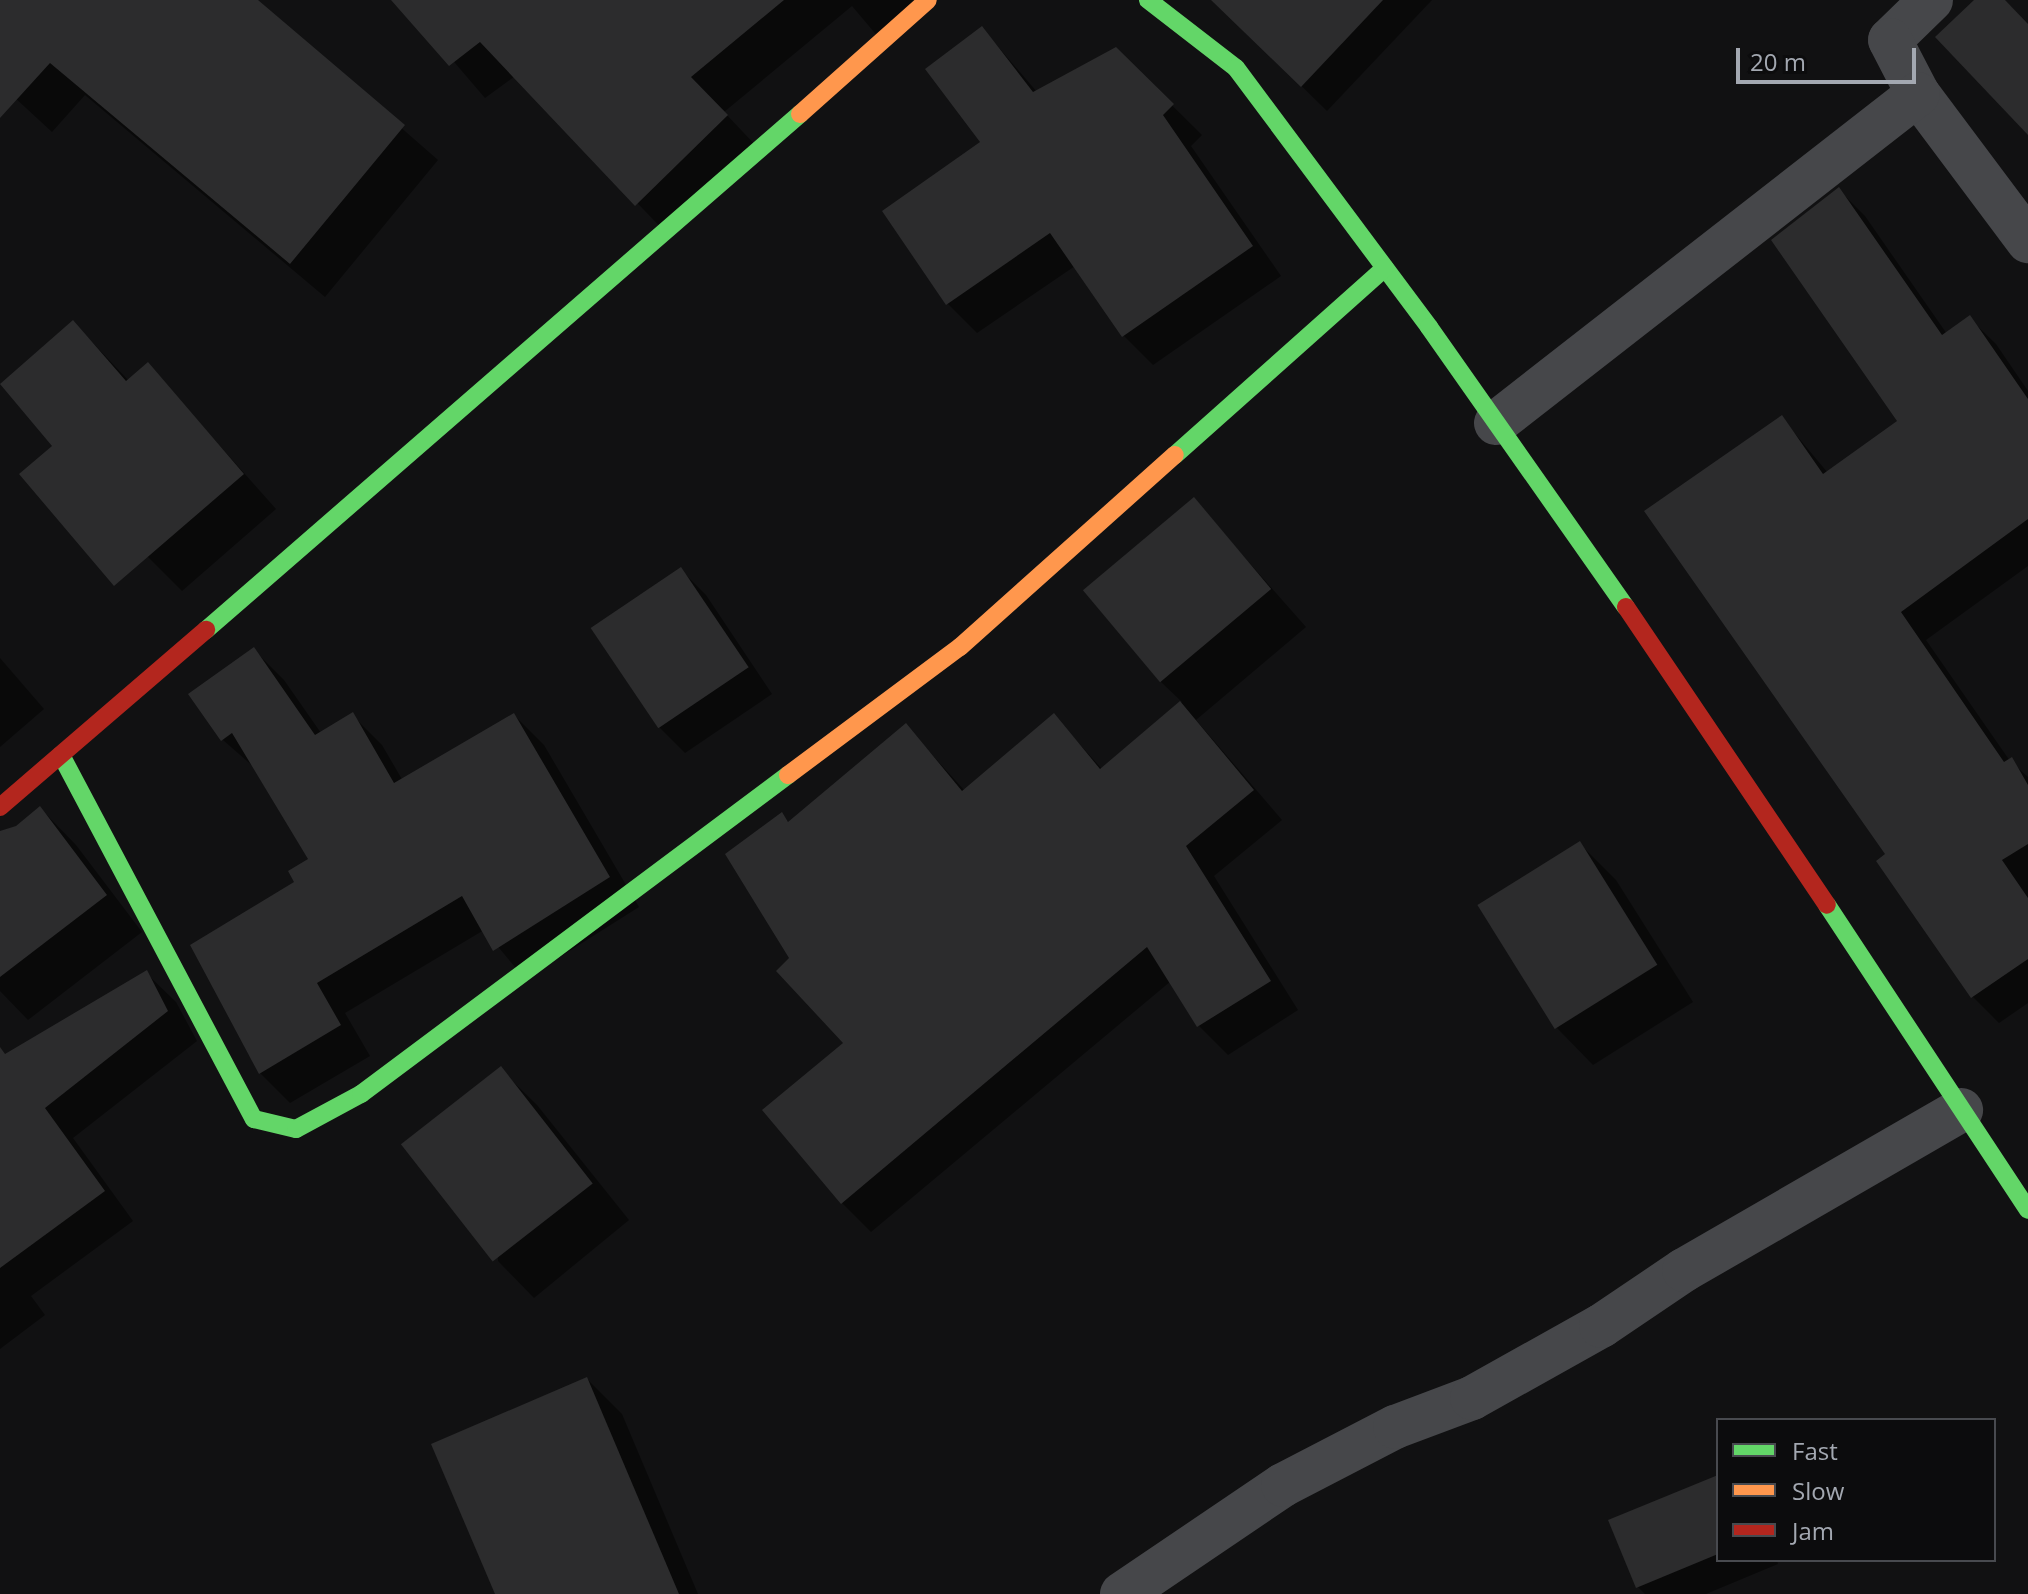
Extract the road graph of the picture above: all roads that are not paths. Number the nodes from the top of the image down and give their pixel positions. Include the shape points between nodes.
1 (928, 0) edge
2 (1148, 0) edge
3 (1931, 0) edge
4 (1918, 94) junction
5 (2028, 241) edge
6 (1385, 268) junction
7 (1496, 423) junction
8 (61, 755) junction
9 (0, 807) edge
10 (1961, 1110) junction
11 (2028, 1210) edge
12 (1122, 1594) edge

1 - 8 street via 568,320
2 - 6 street via 1236,68
3 - 4 street via 1890,40
4 - 5 street
4 - 7 street
6 - 7 street
6 - 8 street via 960,647 361,1094 296,1129 254,1119
7 - 10 street via 1694,704
8 - 9 street
10 - 11 street
10 - 12 street via 1684,1270 1588,1334 1472,1398 1395,1427 1283,1485

